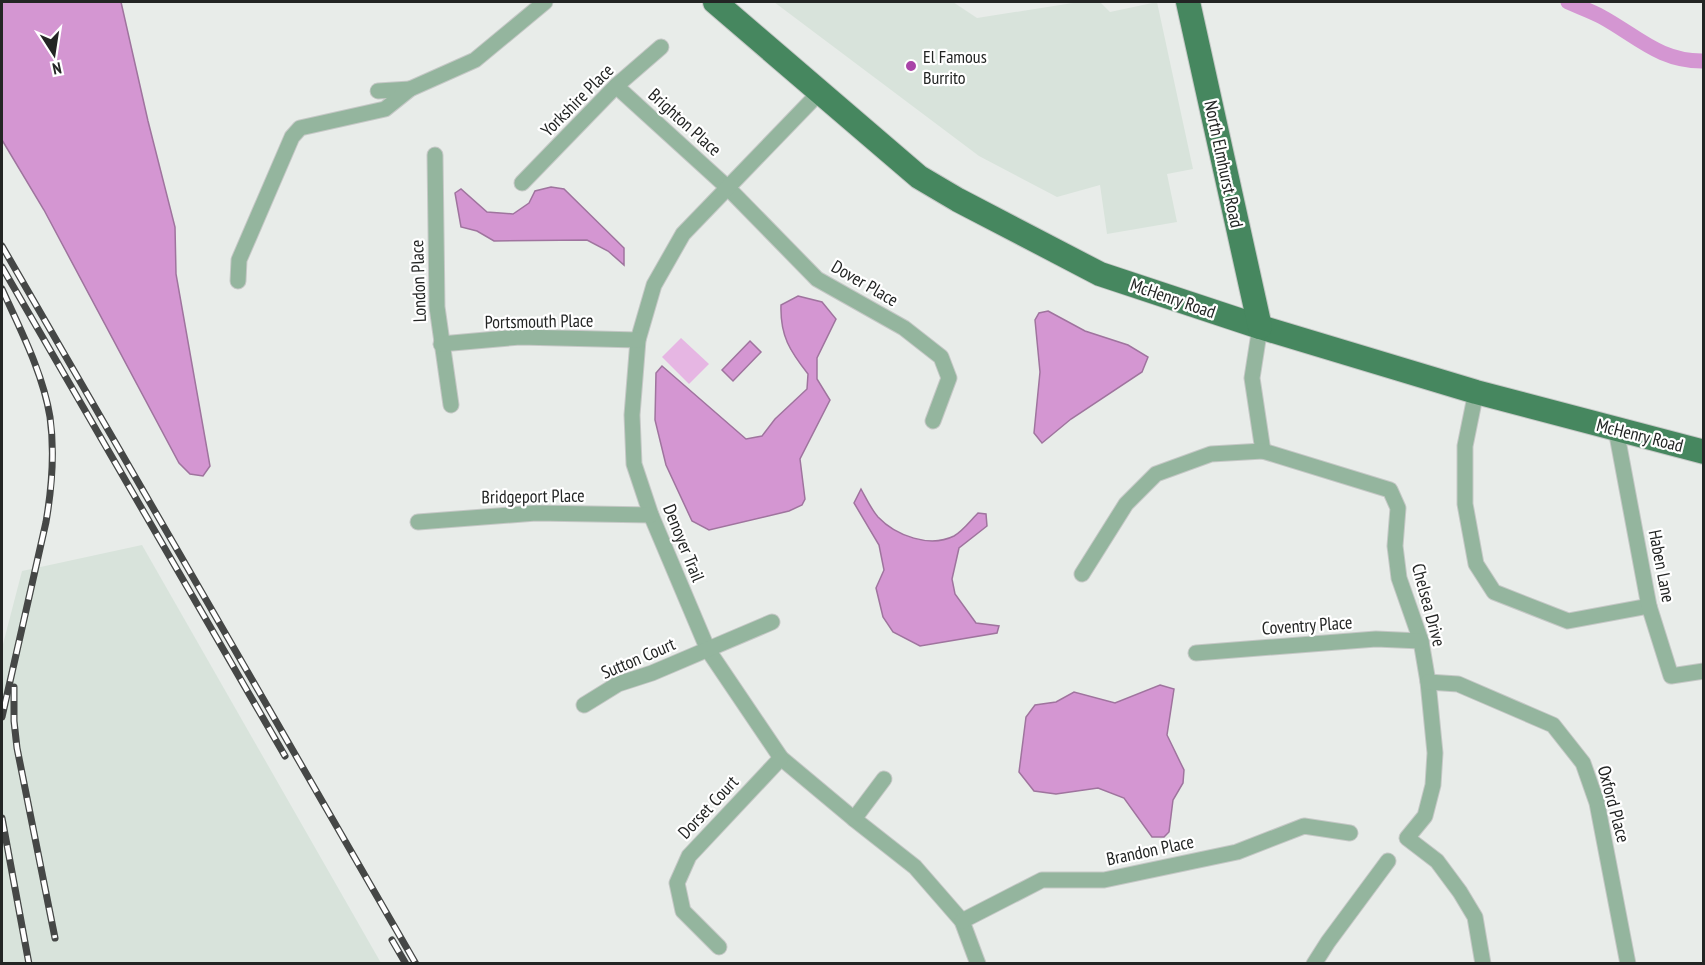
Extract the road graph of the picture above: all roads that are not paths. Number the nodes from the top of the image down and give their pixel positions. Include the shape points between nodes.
1 (545, 2) edge
2 (715, 2) edge
3 (1188, 2) edge
4 (661, 47) dead end
5 (616, 86) junction
6 (411, 89) junction
7 (378, 91) dead end
8 (819, 93) junction
9 (435, 155) dead end
10 (522, 183) dead end
11 (728, 187) junction
12 (238, 281) dead end
13 (1260, 327) junction
14 (638, 340) junction
15 (441, 344) junction
16 (1476, 392) junction
17 (451, 405) dead end
18 (933, 421) dead end
19 (1616, 430) junction
20 (1263, 451) junction
21 (1704, 452) edge
22 (651, 514) junction
23 (418, 522) dead end
24 (1082, 574) dead end
25 (1649, 606) junction
26 (771, 622) dead end
27 (1421, 641) junction
28 (708, 650) junction
29 (1196, 653) dead end
30 (1704, 671) edge
31 (1428, 682) junction
32 (584, 705) dead end
33 (781, 758) junction
34 (884, 779) dead end
35 (854, 819) junction
36 (1350, 833) dead end
37 (1388, 861) dead end
38 (962, 921) junction
39 (719, 947) dead end
40 (978, 963) edge
41 (1314, 963) edge
42 (1483, 963) edge
43 (1628, 963) edge

1 - 6 street via 475,60
2 - 8 main road, McHenry Road
3 - 13 main road, North Elmhurst Road
4 - 5 street, Yorkshire Place
5 - 10 street, Yorkshire Place
5 - 11 street, Brighton Place
6 - 7 street
6 - 12 street via 385,109 304,127 292,137 240,260
8 - 11 street, Denoyer Trail
8 - 13 main road, McHenry Road via 919,177 958,200 1100,274
9 - 15 street, London Place
11 - 14 street, Denoyer Trail via 683,234 654,285
11 - 18 street, Dover Place via 817,279 904,328 941,357 949,378
13 - 16 main road, McHenry Road
13 - 20 street via 1252,378
14 - 15 street, Portsmouth Place via 520,338
14 - 22 street, Denoyer Trail via 632,415 634,464
15 - 17 street, London Place
16 - 19 main road, McHenry Road
16 - 25 street via 1465,446 1465,504 1476,564 1494,592 1568,621
19 - 21 main road, McHenry Road
19 - 25 street, Haben Lane
20 - 24 street via 1211,454 1156,474 1126,504
20 - 27 street, Chelsea Drive via 1390,490 1398,508 1395,546 1399,578
22 - 23 street, Bridgeport Place via 536,513
22 - 28 street, Denoyer Trail
25 - 30 street, Haben Lane via 1671,676
26 - 28 street, Sutton Court
27 - 29 street, Coventry Place via 1376,639
27 - 31 street, Chelsea Drive
28 - 32 street, Sutton Court via 618,684
28 - 33 street, Denoyer Trail
31 - 42 street, Chelsea Drive via 1435,753 1433,785 1425,816 1407,838 1437,861 1460,892 1475,917
31 - 43 street, Oxford Place via 1458,684 1553,725 1583,763 1597,803
33 - 35 street, Denoyer Trail
33 - 39 street, Dorset Court via 689,856 677,883 683,912
34 - 35 street
35 - 38 street, Denoyer Trail via 915,867
36 - 38 street, Brandon Place via 1304,826 1237,852 1115,878 1042,880
37 - 41 street
38 - 40 street, Denoyer Trail

